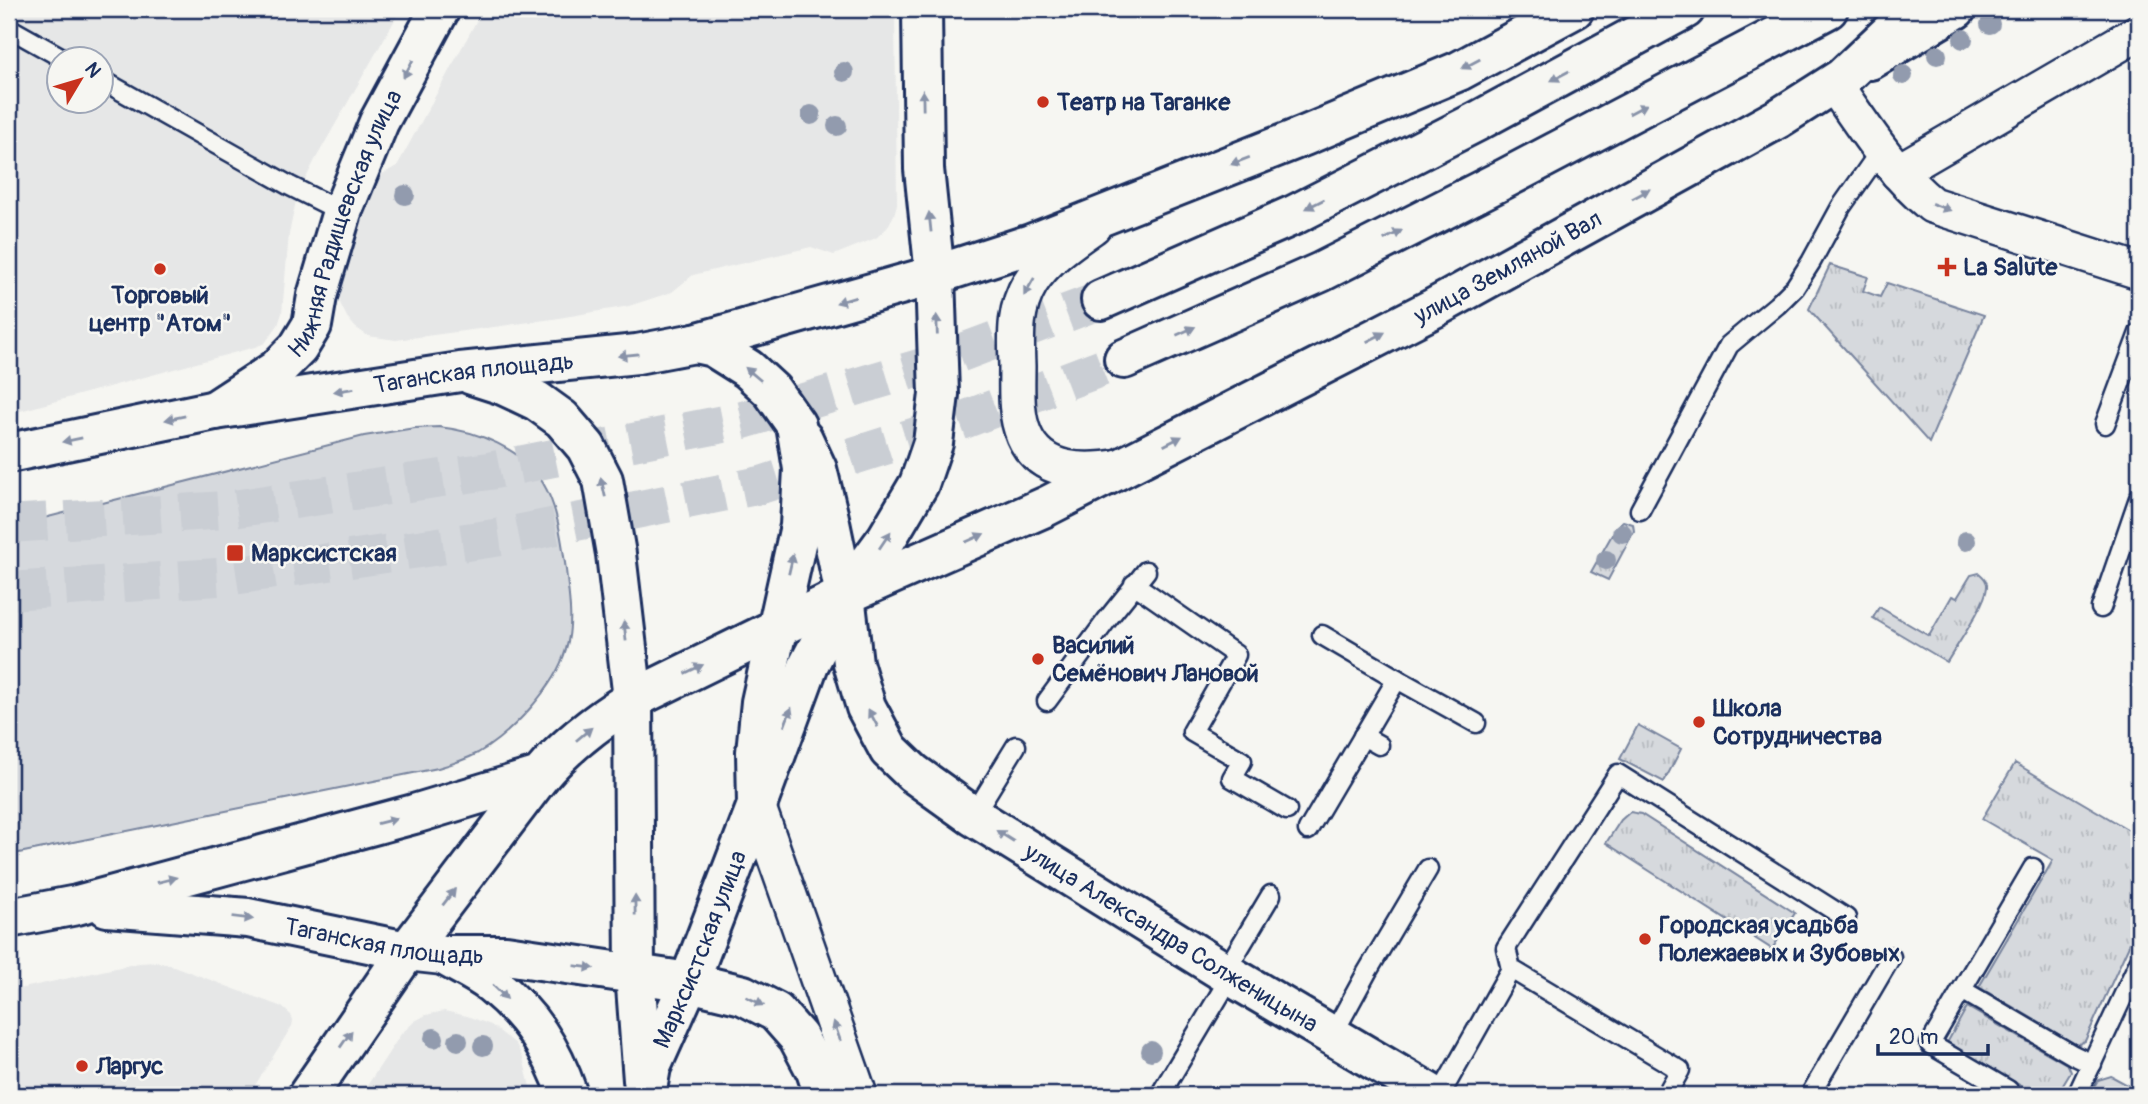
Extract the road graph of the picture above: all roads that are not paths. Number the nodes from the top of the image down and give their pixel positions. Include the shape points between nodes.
1 (440, 9) edge
2 (922, 9) edge
3 (1574, 9) edge
4 (1685, 9) edge
5 (1828, 9) edge
6 (1910, 9) edge
7 (1956, 9) edge
8 (9, 27) edge
9 (2139, 32) edge
10 (46, 48) edge
11 (1838, 81) junction
12 (116, 88) edge
13 (1890, 161) junction
14 (1116, 210) junction
15 (342, 212) junction
16 (2139, 271) edge
17 (935, 275) junction
18 (1101, 300) tunnel mouth
19 (2139, 333) edge
20 (695, 342) junction
21 (1124, 359) tunnel mouth
22 (460, 372) junction
23 (215, 410) junction
24 (2105, 424) dead end
25 (796, 425) junction
26 (9, 453) edge
27 (1122, 467) junction
28 (2139, 498) edge
29 (1640, 510) dead end
30 (845, 595) junction
31 (2101, 608) dead end
32 (775, 630) junction
33 (1322, 635) dead end
34 (1397, 679) junction
35 (633, 699) junction
36 (1047, 701) dead end
37 (1476, 723) dead end
38 (1016, 746) dead end
39 (540, 776) junction
40 (757, 805) junction
41 (1287, 810) dead end
42 (973, 816) junction
43 (1308, 830) dead end
44 (2033, 868) dead end
45 (1428, 869) dead end
46 (1271, 895) dead end
47 (77, 905) junction
48 (9, 918) edge
49 (1846, 918) dead end
50 (425, 953) junction
51 (1891, 957) dead end
52 (2139, 962) edge
53 (1511, 969) junction
54 (635, 973) junction
55 (1228, 974) junction
56 (689, 982) junction
57 (1962, 990) junction
58 (1332, 1036) junction
59 (2092, 1064) junction
60 (2008, 1090) dead end
61 (1423, 1092) edge
62 (308, 1095) edge
63 (568, 1095) edge
64 (645, 1095) edge
65 (824, 1095) edge
66 (859, 1095) edge
67 (1160, 1095) edge
68 (1666, 1095) edge
69 (1810, 1095) edge
70 (2077, 1095) edge

1 -> 15 main road, Нижняя Радищевская улица via 379,122
17 -> 2 main road, Марксистская улица via 924,169
3 -> 14 main road via 1459,71
4 -> 18 main road via 1294,215
21 -> 5 main road via 1321,272
6 - 11 main road
7 - 11 main road, улица Земляной Вал
8 - 10 lane
9 - 13 street
11 - 13 street
27 -> 11 main road, улица Земляной Вал via 1434,308
12 - 15 lane
13 -> 16 street via 1932,205
13 - 29 lane via 1841,206 1795,287 1729,345
14 - 17 main road
14 -> 27 street via 1042,268 1020,303 1015,325 1018,412 1024,436 1034,451 1049,464 1075,470
15 - 23 main road, Нижняя Радищевская улица via 312,325 299,348 276,370
17 -> 20 main road, Таганская площадь
30 -> 17 main road, Марксистская улица via 919,484 933,443 939,394
19 - 24 lane
20 -> 22 main road, Таганская площадь via 637,354
25 -> 20 main road, улица Александра Солженицына via 772,391 748,369 713,347
22 -> 23 main road, Таганская площадь
35 -> 22 main road via 603,480 586,447 562,419 537,401
23 -> 26 main road, Таганская площадь
25 - 30 main road, улица Александра Солженицына via 817,469
32 -> 25 main road via 800,526 803,469
30 -> 27 main road, улица Земляной Вал via 1047,506
28 - 31 lane
30 - 32 main road
40 -> 30 main road, Марксистская улица via 808,664
42 -> 30 main road, улица Александра Солженицына via 912,773 889,750 866,707 853,663
35 -> 32 main road
32 - 40 main road via 761,702
33 - 34 lane
34 - 37 lane
34 - 43 lane via 1371,741
39 -> 35 main road via 606,715
54 -> 35 main road
36 - 41 lane via 1140,578 1236,655 1192,732 1242,761 1232,778
38 - 42 lane
47 -> 39 main road, Таганская площадь
50 -> 39 main road
40 - 56 main road, Марксистская улица
66 -> 40 street
55 -> 42 main road, улица Александра Солженицына
44 - 57 lane
45 - 58 lane
46 - 55 lane
47 - 48 main road, Таганская площадь
47 -> 50 main road, Таганская площадь via 248,918
49 - 53 lane via 1618,774 1506,948
50 -> 54 main road, Таганская площадь via 506,955
62 -> 50 main road
50 -> 63 main road via 492,984 534,1025 556,1061
51 - 69 lane
52 - 59 lane
53 - 61 lane
53 - 68 lane via 1680,1070
54 - 56 main road, Таганская площадь
54 - 64 main road
55 - 58 main road, улица Александра Солженицына
55 - 67 lane
56 - 64 main road, Марксистская улица via 656,1056
56 -> 65 main road, Таганская площадь via 743,996 776,1012 798,1037
57 - 59 lane
57 - 60 lane via 1930,1044
58 - 61 main road, улица Александра Солженицына
59 - 70 lane

